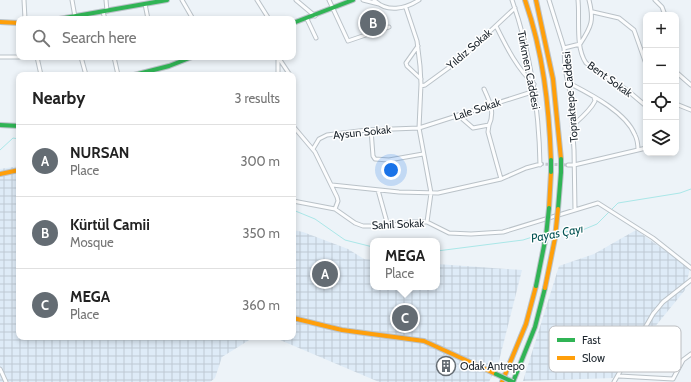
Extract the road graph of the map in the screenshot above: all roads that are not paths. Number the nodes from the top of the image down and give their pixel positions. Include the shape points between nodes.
1 (24, 0) edge
2 (72, 0) edge
3 (106, 0) edge
4 (167, 0) edge
5 (182, 0) edge
6 (257, 0) edge
7 (296, 0) edge
8 (329, 0) edge
9 (353, 0) edge
10 (363, 0) edge
11 (374, 0) edge
12 (419, 0) edge
13 (512, 0) edge
14 (525, 0) edge
15 (536, 0) edge
16 (549, 0) edge
17 (578, 0) edge
18 (589, 0) edge
19 (655, 0) edge
20 (148, 2) edge
21 (379, 4) junction
22 (333, 8) junction
23 (406, 8) junction
24 (515, 8) junction
25 (105, 11) junction
26 (593, 12) junction
27 (664, 12) edge
28 (25, 16) edge
29 (74, 16) edge
30 (83, 16) edge
31 (104, 16) edge
32 (148, 16) edge
33 (191, 16) edge
34 (267, 16) edge
35 (315, 16) junction
36 (306, 19) junction
37 (0, 22) edge
38 (16, 22) edge
39 (296, 22) edge
40 (496, 26) junction
41 (389, 28) dead end
42 (316, 38) dead end
43 (580, 44) junction
44 (418, 46) junction
45 (564, 48) junction
46 (643, 56) edge
47 (0, 57) edge
48 (16, 57) edge
49 (38, 60) edge
50 (82, 60) edge
51 (115, 60) edge
52 (184, 60) edge
53 (278, 60) edge
54 (280, 60) edge
55 (40, 72) edge
56 (85, 72) edge
57 (117, 72) edge
58 (146, 72) edge
59 (278, 72) edge
60 (288, 72) edge
61 (679, 74) edge
62 (421, 79) junction
63 (569, 83) junction
64 (534, 84) junction
65 (691, 84) edge
66 (421, 86) junction
67 (484, 89) dead end
68 (535, 91) junction
69 (595, 98) junction
70 (643, 103) edge
71 (492, 105) junction
72 (679, 105) edge
73 (691, 110) edge
74 (458, 115) junction
75 (0, 125) edge
76 (489, 125) junction
77 (573, 125) junction
78 (16, 126) edge
79 (418, 128) junction
80 (296, 129) edge
81 (371, 130) junction
82 (313, 149) junction
83 (643, 149) edge
84 (638, 150) junction
85 (423, 154) junction
86 (568, 164) tunnel mouth
87 (574, 165) junction
88 (16, 171) edge
89 (0, 174) edge
90 (501, 179) junction
91 (332, 185) junction
92 (378, 190) junction
93 (431, 193) junction
94 (296, 202) edge
95 (335, 209) junction
96 (575, 210) junction
97 (427, 222) junction
98 (388, 226) junction
99 (691, 268) edge
100 (691, 280) edge
101 (296, 319) edge
102 (646, 326) edge
103 (691, 354) edge
104 (681, 364) edge
105 (0, 369) edge
106 (621, 372) edge
107 (677, 372) edge
108 (619, 376) junction
109 (6, 382) edge
110 (502, 382) edge
111 (513, 382) edge
112 (614, 382) edge

1 - 28 street
2 - 29 street
3 - 25 street
4 - 20 main road
5 - 33 street
6 - 34 street
7 - 35 street
8 - 22 street
9 - 22 main road
10 - 21 street
11 - 21 street
12 - 23 street
13 - 24 street, Türkmen Caddesi
14 - 110 main road, bridge via 545,80 551,172 546,236 536,286 526,324
15 - 111 main road, bridge via 554,78 561,172 555,238 546,288 535,327
16 - 45 street
17 - 43 street, Bent Sokak
18 - 26 street
19 - 27 street
20 - 25 main road
20 - 32 street
21 - 23 street via 391,8
22 - 35 main road
22 - 41 street via 348,40
23 - 44 street
24 - 40 street, Yıldız Sokak
24 - 64 street, Türkmen Caddesi
25 - 30 main road
25 - 31 street
26 - 43 street, Topraktepe Caddesi via 588,32
26 - 46 street via 619,18 634,30
35 - 36 main road
36 - 39 main road
36 - 42 street
37 - 38 main road
40 - 64 street via 524,74
40 - 66 street, Yıldız Sokak via 458,61
43 - 45 street, Topraktepe Caddesi
43 - 70 street, Bent Sokak via 586,63
44 - 62 street
44 - 62 street via 406,63
45 - 63 street, Topraktepe Caddesi
47 - 48 street
49 - 55 street
50 - 56 street
51 - 57 street
52 - 58 main road
53 - 59 street
54 - 60 street
61 - 65 street
62 - 66 street
63 - 69 street
63 - 77 street, Topraktepe Caddesi
64 - 68 street, Türkmen Caddesi
66 - 79 street
67 - 71 street
68 - 71 street, Lale Sokak
68 - 90 street, Türkmen Caddesi via 541,165 526,168
69 - 77 street via 594,104 586,114
69 - 84 street via 628,122 636,135
71 - 74 street, Lale Sokak
71 - 76 street via 492,119
72 - 73 street
74 - 76 street via 473,128
74 - 79 street, Lale Sokak
75 - 78 main road
76 - 90 street via 488,132
77 - 87 street, Topraktepe Caddesi
79 - 81 street, Aysun Sokak
79 - 85 street
80 - 82 street
81 - 82 street, Aysun Sokak via 322,137
81 - 85 street via 375,159 389,160
82 - 91 street
83 - 84 street
84 - 87 street
85 - 93 street
86 - 87 street
87 - 96 street, Topraktepe Caddesi
88 - 89 main road
90 - 93 street
91 - 92 street
91 - 95 street via 338,201
92 - 93 street
92 - 98 street
93 - 97 street
94 - 95 street, Sahil Sokak
95 - 98 street, Sahil Sokak via 363,226
96 - 97 street, Sahil Sokak via 504,232 449,233
96 - 99 street, Sahil Sokak via 598,203 653,238
97 - 98 street, Sahil Sokak
100 - 102 street via 663,302
101 - 111 main road, bridge via 342,330 424,340
103 - 104 street
105 - 109 street
106 - 108 street
107 - 108 street via 673,379
108 - 112 street

